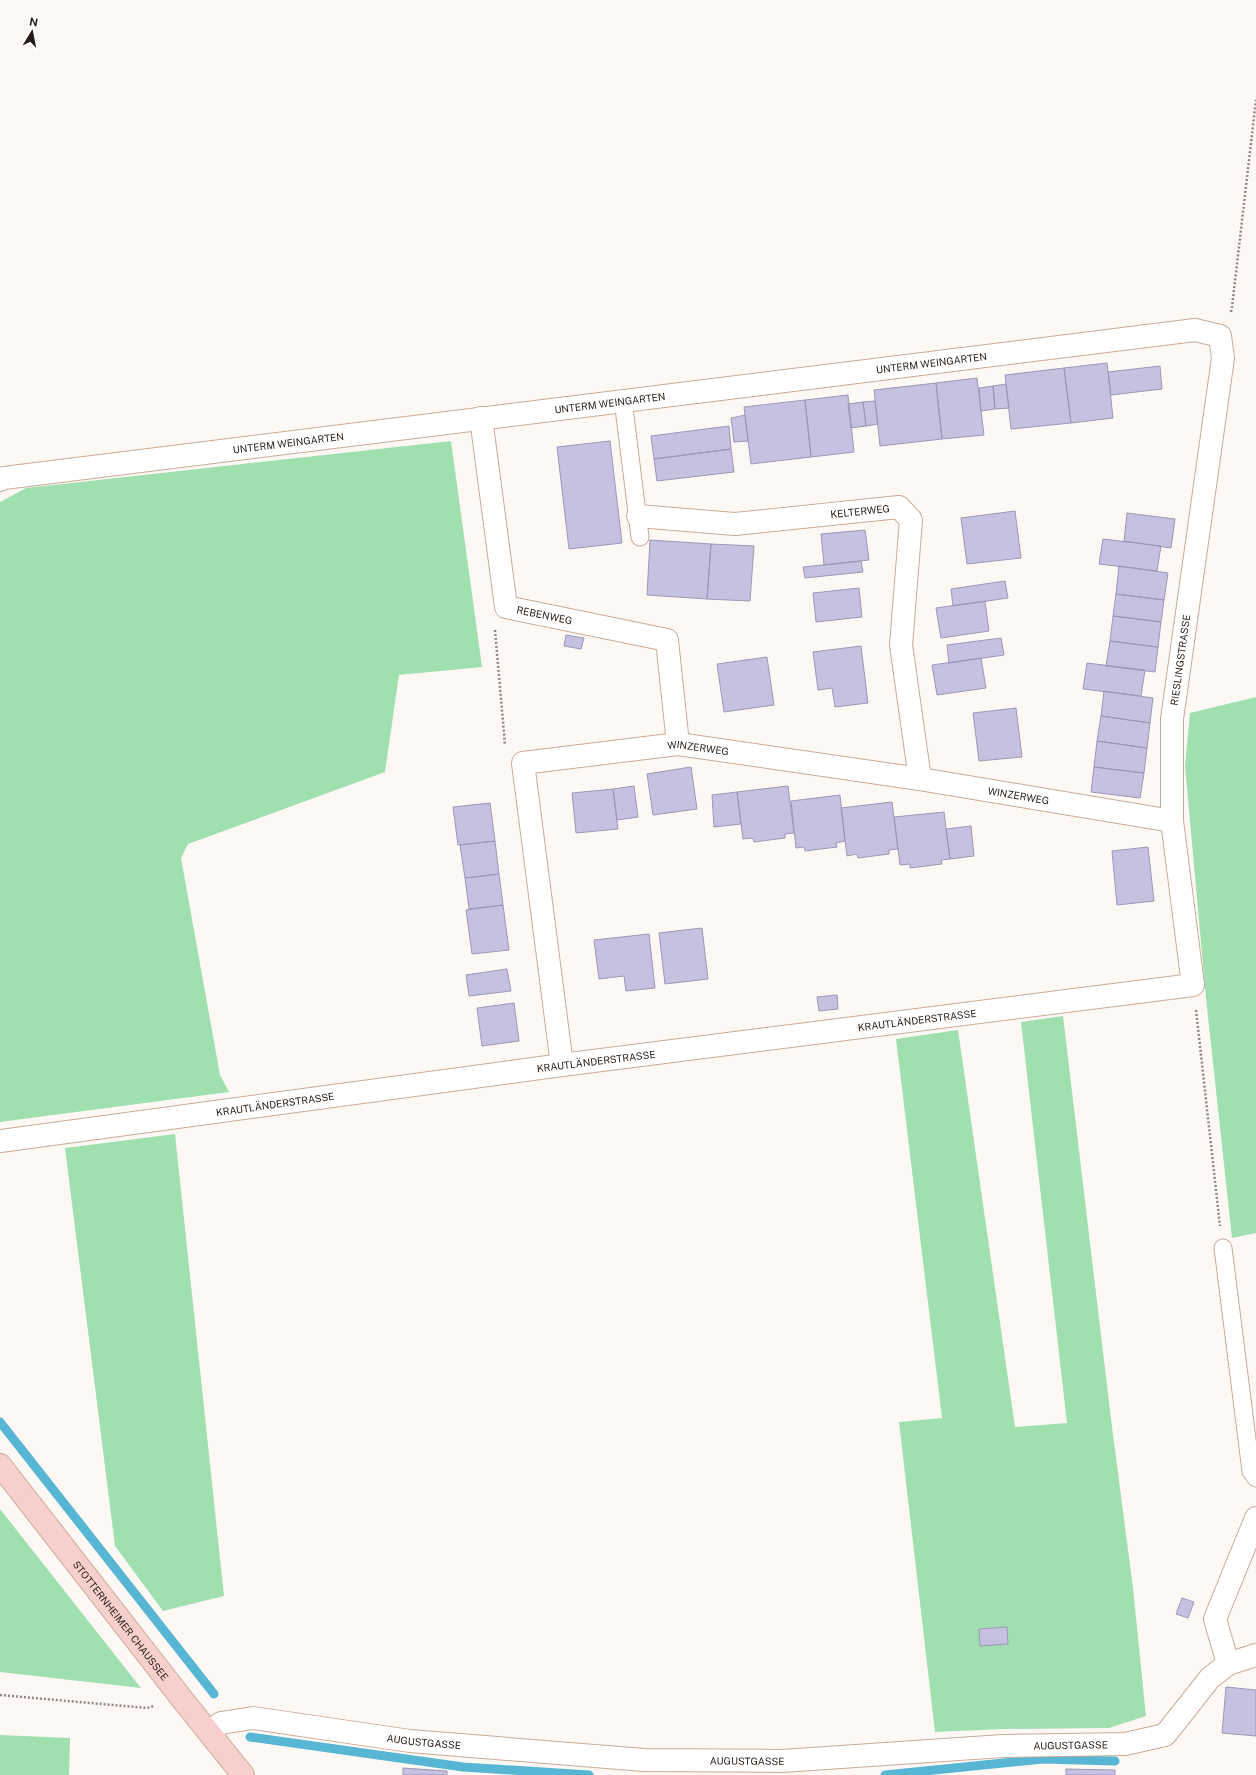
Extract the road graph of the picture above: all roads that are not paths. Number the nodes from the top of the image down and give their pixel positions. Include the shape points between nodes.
1 (1220, 336) joint
2 (623, 400) junction
3 (481, 418) junction
4 (0, 480) edge
5 (639, 527) joint
6 (678, 744) junction
7 (920, 779) junction
8 (1172, 821) junction
9 (1193, 985) joint
10 (562, 1065) junction
11 (0, 1141) edge
12 (1223, 1248) road end
13 (0, 1465) edge
14 (1256, 1478) edge
15 (1256, 1518) edge
16 (1256, 1655) edge
17 (1228, 1664) junction
18 (209, 1732) junction
19 (243, 1775) edge

1 - 2 street, UNTERM WEINGARTEN via 1195,330
1 - 8 street, RIESLINGSTRASSE via 1222,358 1172,719
2 - 3 street, UNTERM WEINGARTEN
2 - 5 lane, KELTERWEG
3 - 4 street, UNTERM WEINGARTEN
3 - 6 street, REBENWEG via 506,607 666,640
5 - 7 street, KELTERWEG via 735,524 899,507 911,520 901,646
6 - 7 street, WINZERWEG
6 - 10 street, WINZERWEG via 523,763
7 - 8 street, WINZERWEG
8 - 9 street, RIESLINGSTRASSE
9 - 10 street, KRAUTLÄNDERSTRASSE
10 - 11 street, KRAUTLÄNDERSTRASSE
12 - 14 lane via 1251,1471
13 - 18 street, STOTTERNHEIMER CHAUSSEE
15 - 17 street via 1215,1619
16 - 17 street, AUGUSTGASSE
17 - 18 street, AUGUSTGASSE via 1210,1678 1165,1735 1111,1745 1003,1746 782,1760 644,1760 410,1741 253,1718 221,1723
18 - 19 street, STOTTERNHEIMER CHAUSSEE

